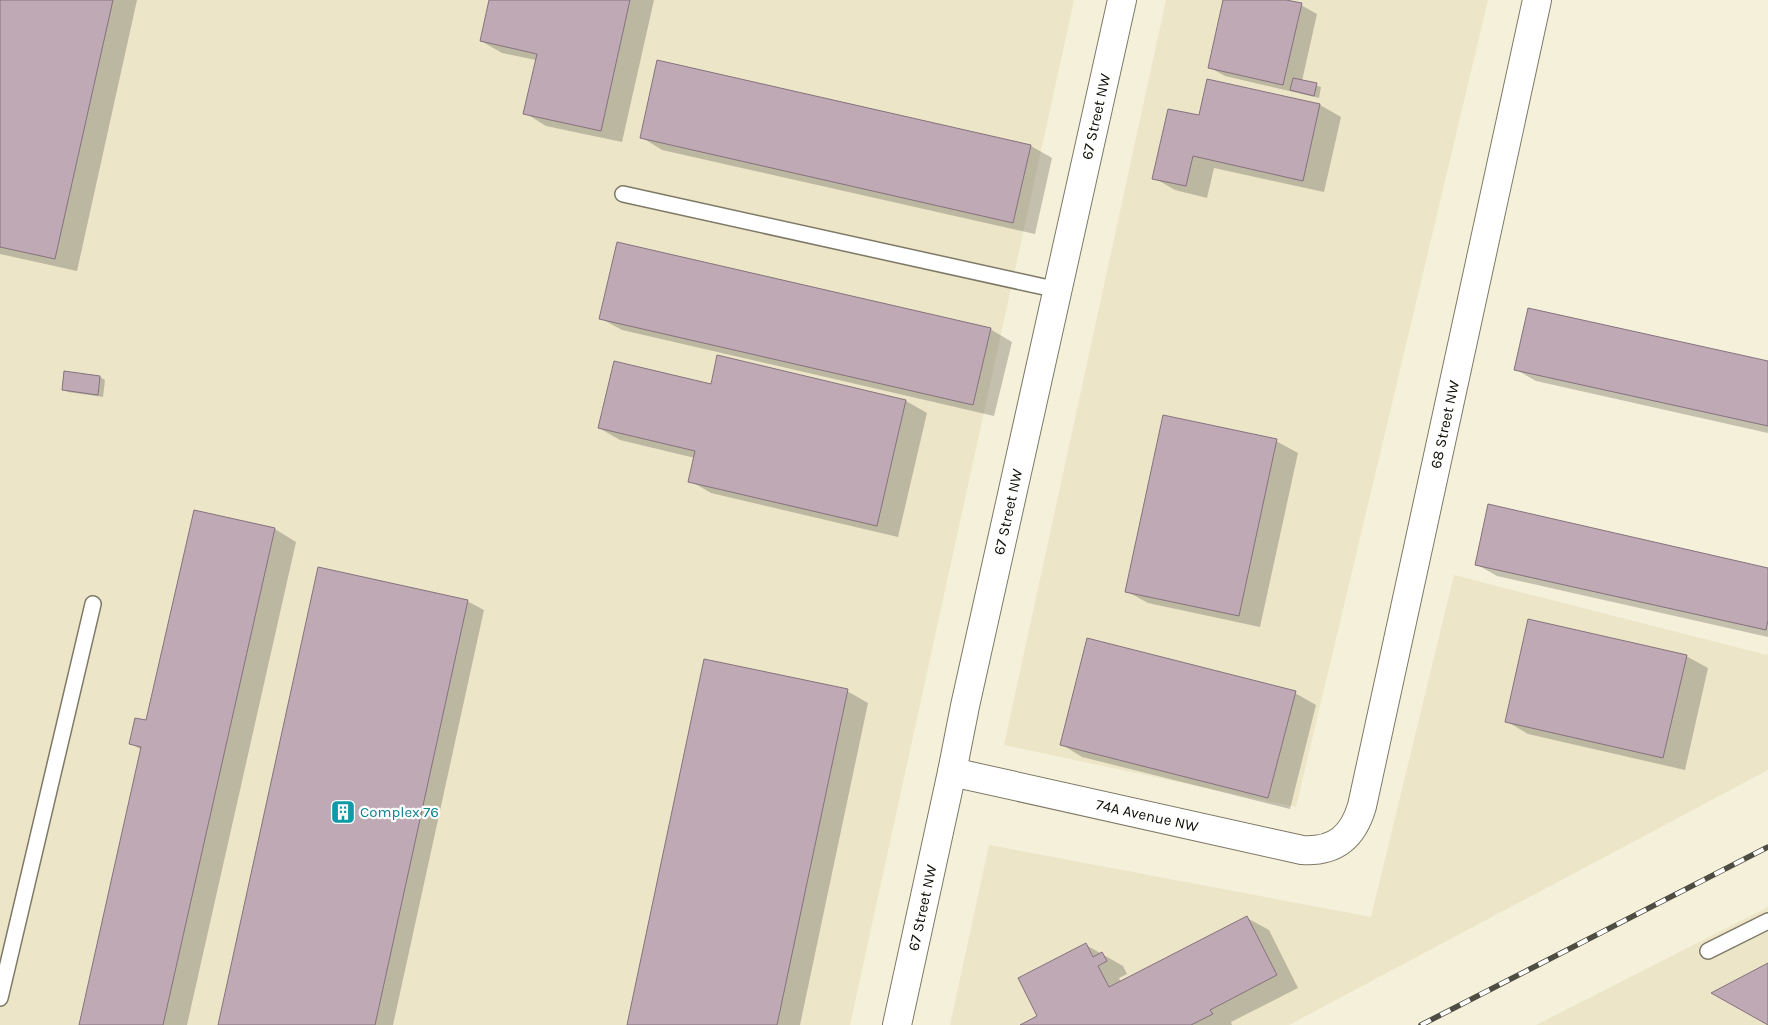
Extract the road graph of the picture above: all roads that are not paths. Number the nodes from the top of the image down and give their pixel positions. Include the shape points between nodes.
1 (1122, 0) edge
2 (1537, 0) edge
3 (623, 194) dead end
4 (1058, 290) junction
5 (93, 604) dead end
6 (952, 772) junction
7 (1341, 841) joint
8 (1768, 921) edge
9 (1708, 950) dead end
10 (0, 998) edge
11 (897, 1025) edge

1 - 4 street, 67 Street NW
2 - 7 street, 68 Street NW via 1362,806 1358,821
3 - 4 lane
4 - 6 street, 67 Street NW
5 - 10 lane
6 - 7 street, 74A Avenue NW via 1302,850 1317,851
6 - 11 street, 67 Street NW
8 - 9 lane

